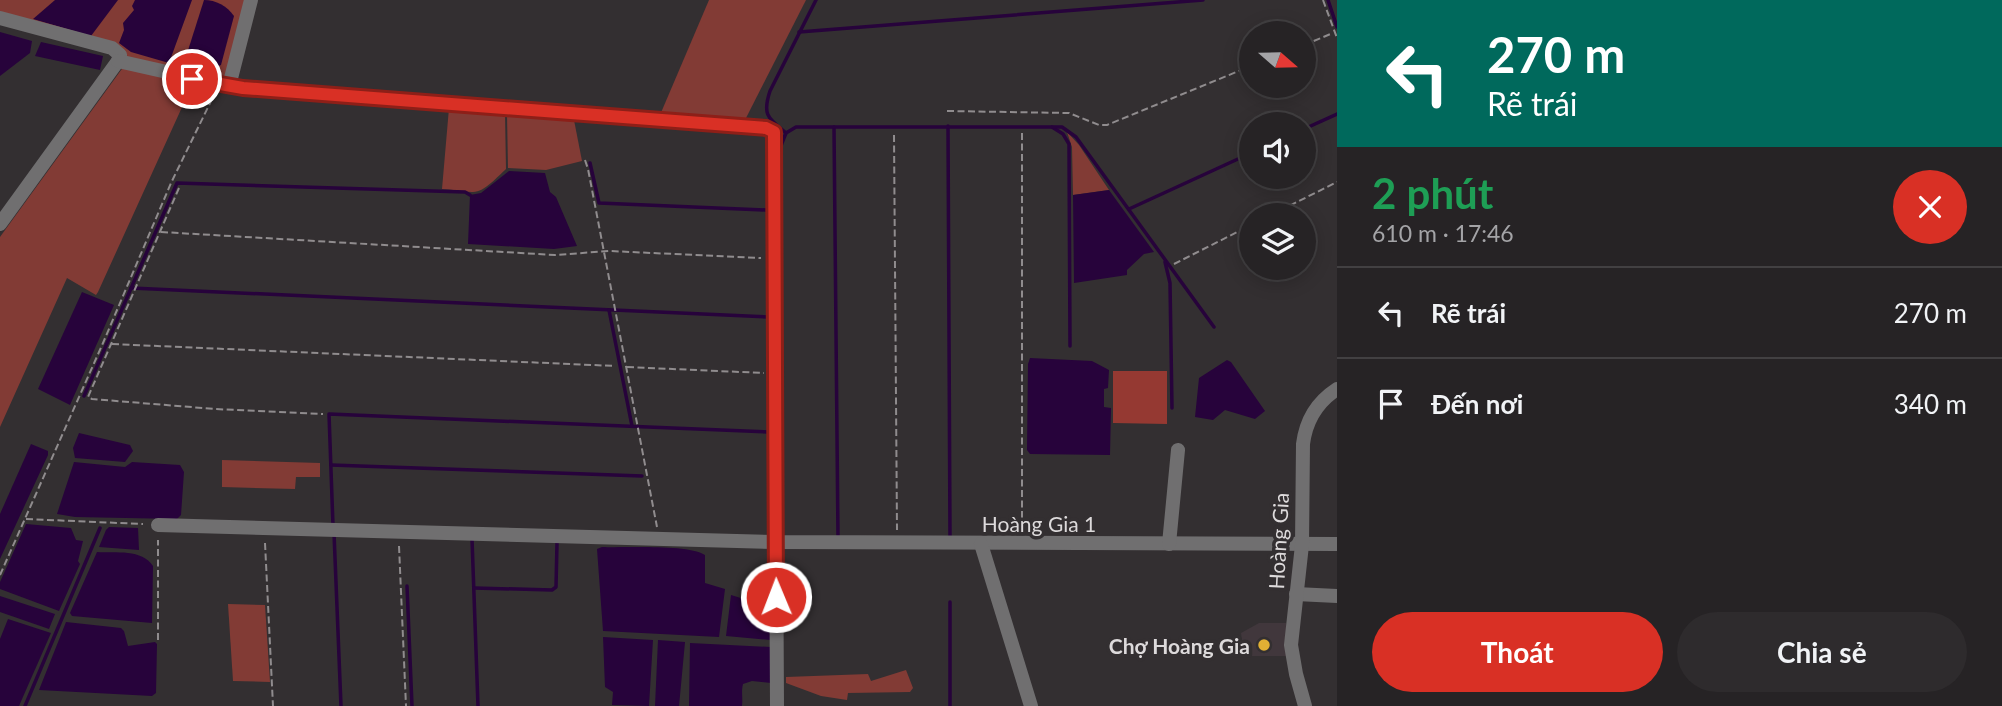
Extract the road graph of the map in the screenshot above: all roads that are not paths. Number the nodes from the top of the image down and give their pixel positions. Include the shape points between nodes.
1 (251, 0) edge
2 (0, 18) edge
3 (118, 61) junction
4 (224, 86) junction
5 (0, 224) edge
6 (1337, 389) edge
7 (1178, 450) dead end
8 (158, 525) road end
9 (775, 542) junction
10 (981, 544) junction
11 (1169, 544) junction
12 (1337, 544) edge
13 (1302, 545) junction
14 (1296, 594) junction
15 (1337, 596) edge
16 (777, 706) edge
17 (1031, 706) edge
18 (1305, 706) edge

1 - 4 street
2 - 3 street via 112,48 120,55
3 - 4 street
3 - 5 street
4 - 9 street via 774,132
6 - 13 street, Hoàng Gia via 1316,407 1304,439
7 - 11 street
8 - 9 street, Hoàng Gia 1
9 - 10 street, Hoàng Gia 1
9 - 16 street
10 - 11 street, Hoàng Gia 1
10 - 17 street
11 - 13 street, Hoàng Gia 1
12 - 13 street, Hoàng Gia 1
13 - 14 street, Hoàng Gia
14 - 15 street
14 - 18 street, Hoàng Gia via 1291,645

